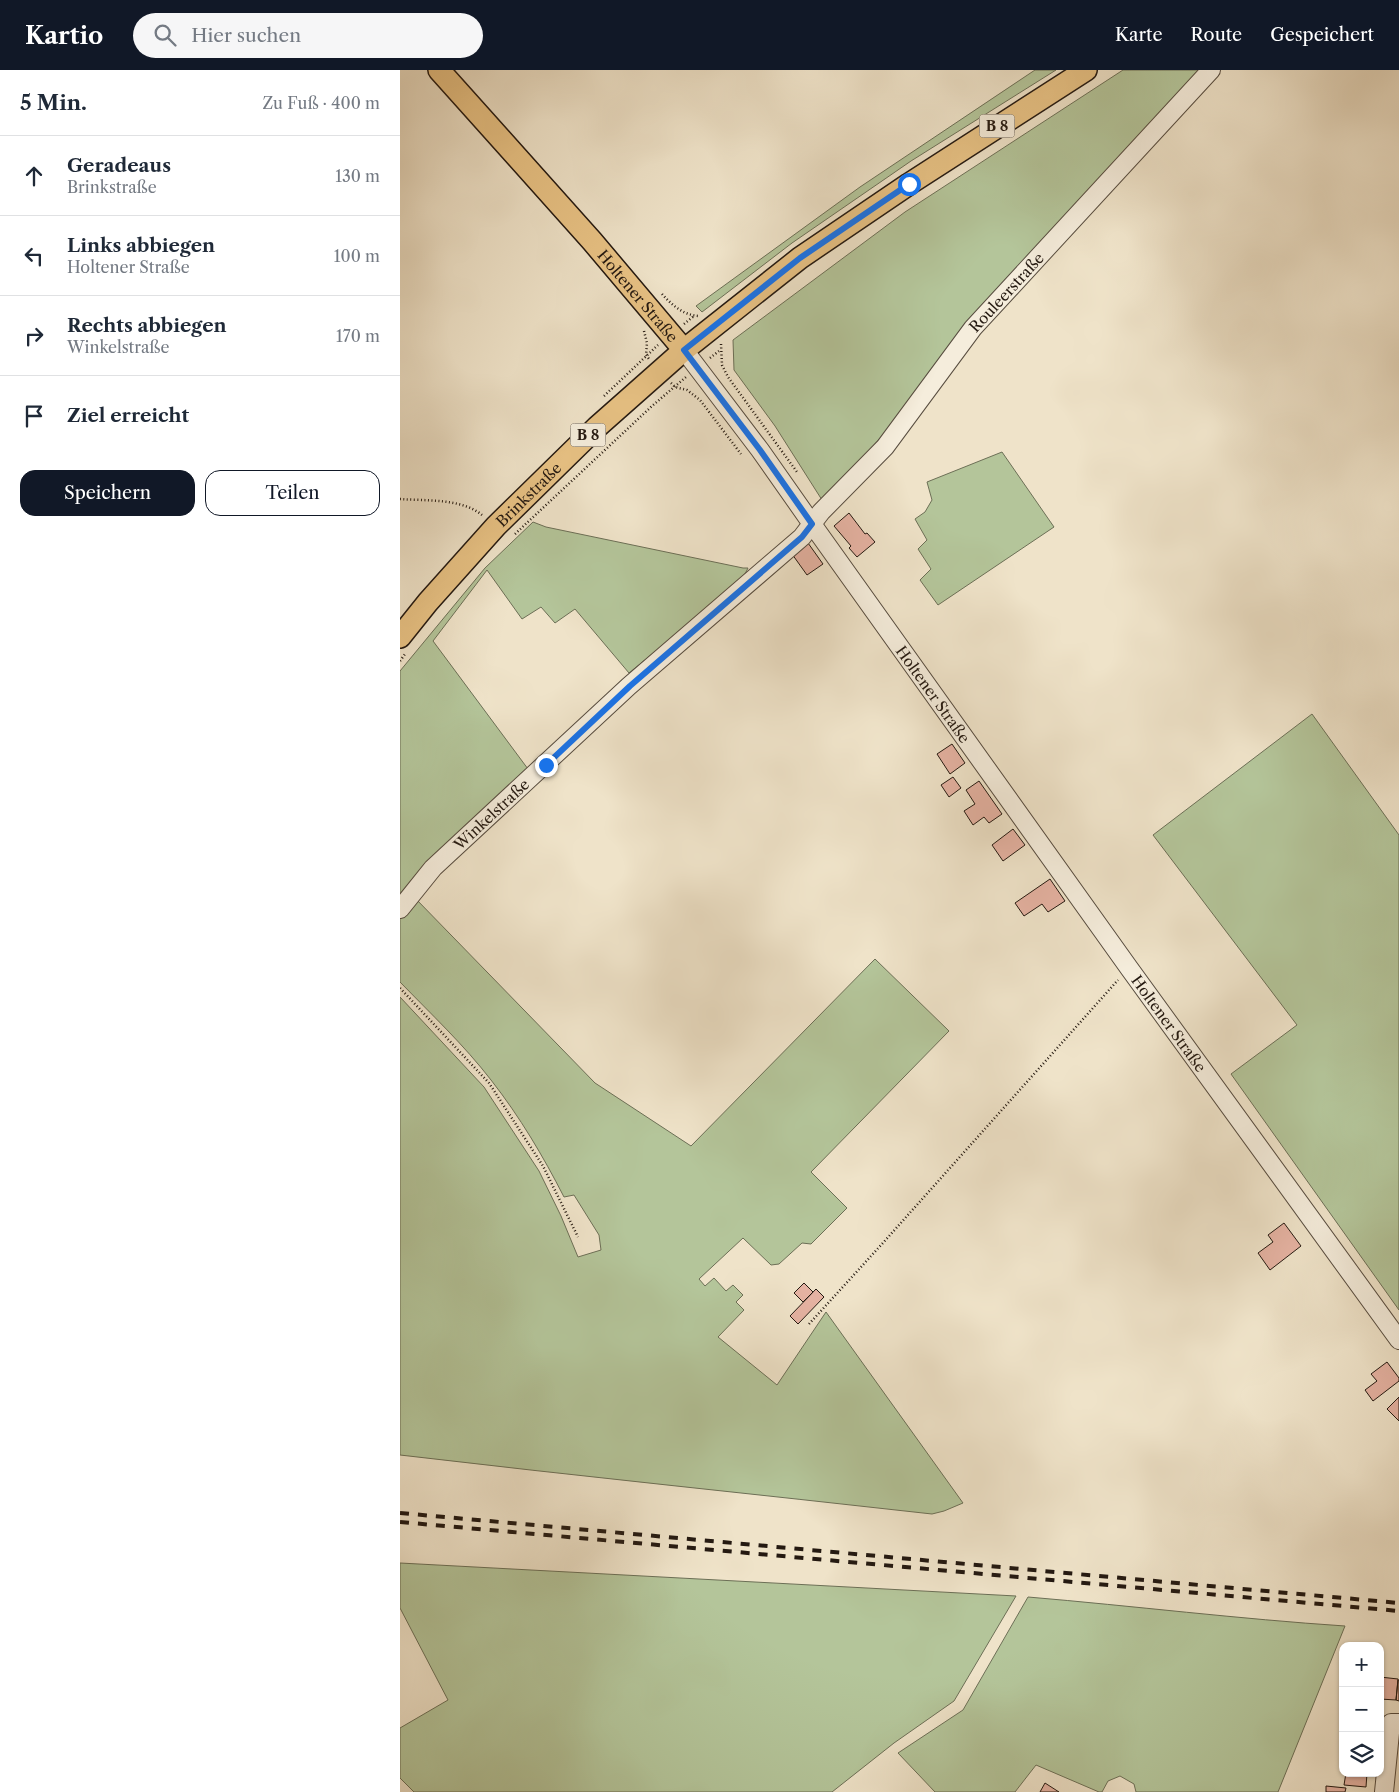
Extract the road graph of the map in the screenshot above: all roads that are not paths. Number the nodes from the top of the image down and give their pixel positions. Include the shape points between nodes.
1 (439, 70) edge
2 (1086, 70) edge
3 (1211, 70) edge
4 (684, 350) junction
5 (812, 524) junction
6 (403, 645) edge
7 (400, 909) edge
8 (1399, 1340) edge
9 (1399, 1723) edge
10 (1384, 1792) edge

1 - 4 main road, Holtener Straße via 592,241
2 - 4 main road, Brinkstraße / B 8 via 800,258
3 - 5 street, Rouleerstraße via 973,328 885,448
4 - 5 street, Holtener Straße
4 - 6 main road, Brinkstraße / B 8 via 596,427 496,526 428,602
5 - 7 street, Winkelstraße via 802,537 630,686 433,868
5 - 8 street, Holtener Straße
9 - 10 street via 1391,1722

